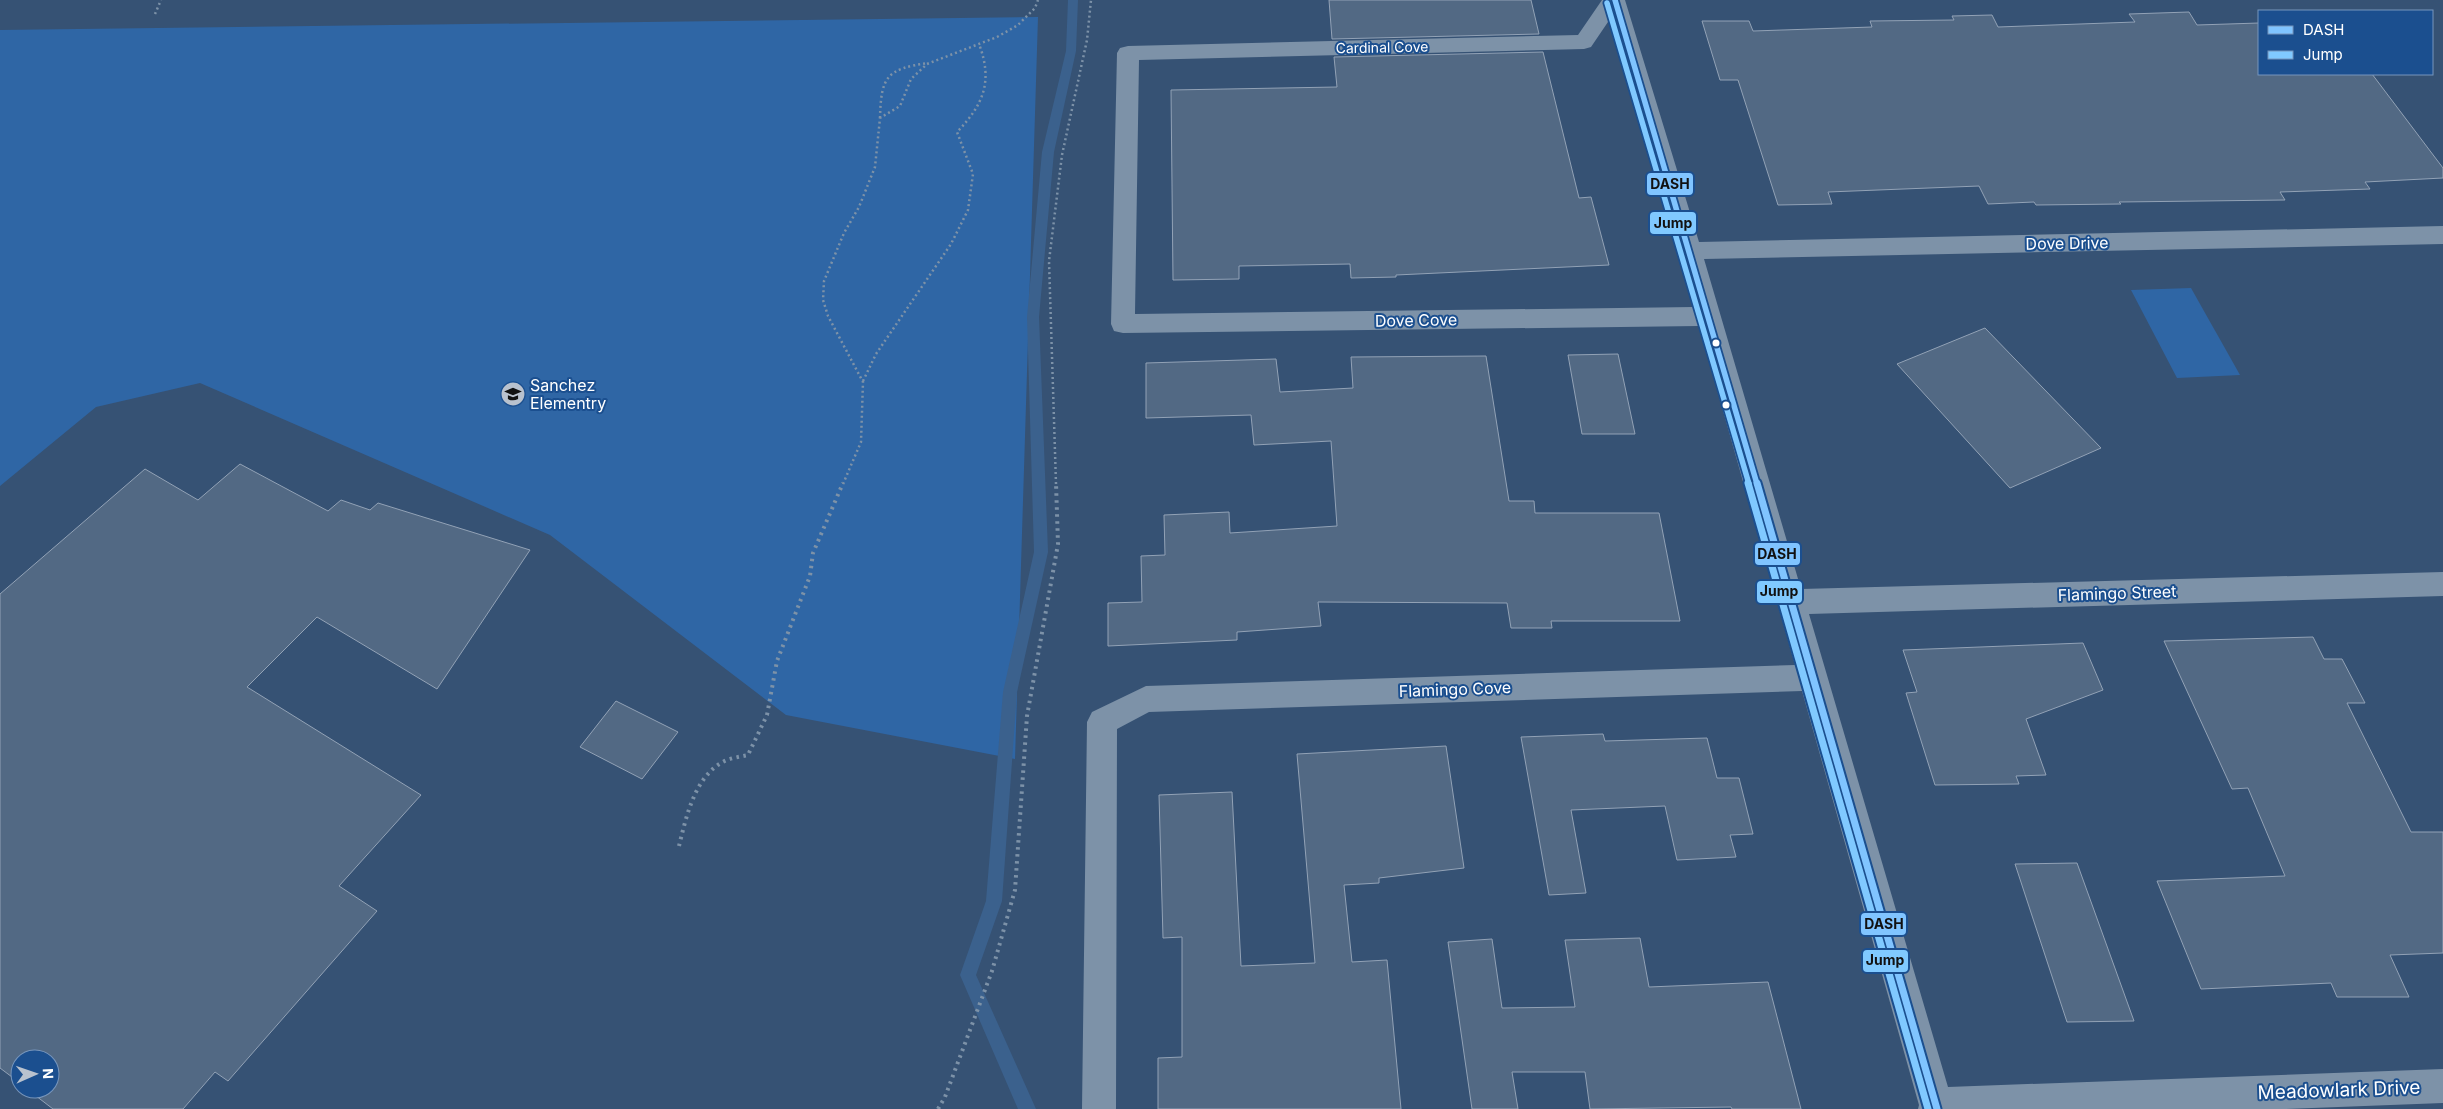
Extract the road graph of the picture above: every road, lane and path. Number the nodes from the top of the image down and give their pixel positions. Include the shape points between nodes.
1 (161, 0) edge
2 (1038, 0) edge
3 (1091, 0) edge
4 (1614, 0) edge
5 (155, 14) dead end
6 (979, 44) junction
7 (929, 63) junction
8 (880, 118) junction
9 (2443, 235) edge
10 (1690, 251) junction
11 (1709, 316) junction
12 (1123, 324) joint
13 (862, 382) junction
14 (2443, 584) edge
15 (1791, 602) junction
16 (1813, 678) junction
17 (679, 846) dead end
18 (2443, 1086) edge
19 (1936, 1108) edge
20 (938, 1109) edge
21 (1099, 1109) edge

1 - 5 path
2 - 6 path via 1035,8 1018,25
3 - 20 path via 1087,40 1062,155 1049,261 1058,544 1027,716 1015,890 992,971
4 - 10 street
4 - 12 street, Cardinal Cove via 1584,42 1128,53
6 - 7 path
6 - 13 path via 986,63 985,83 970,120 957,132 973,174 968,210 952,244 876,354
7 - 8 path via 911,79 900,106
7 - 8 path via 905,66 887,74 882,84
8 - 13 path via 874,167 824,281 823,300 828,316
9 - 10 street, Dove Drive
10 - 11 street
11 - 12 street, Dove Cove
11 - 15 street
13 - 17 path via 861,442 813,553 810,576 777,661 767,715 748,755 721,763 701,783 684,824
14 - 15 street, Flamingo Street
15 - 16 street
16 - 19 street
16 - 21 street, Flamingo Cove via 1146,699 1102,722
18 - 19 street, Meadowlark Drive

